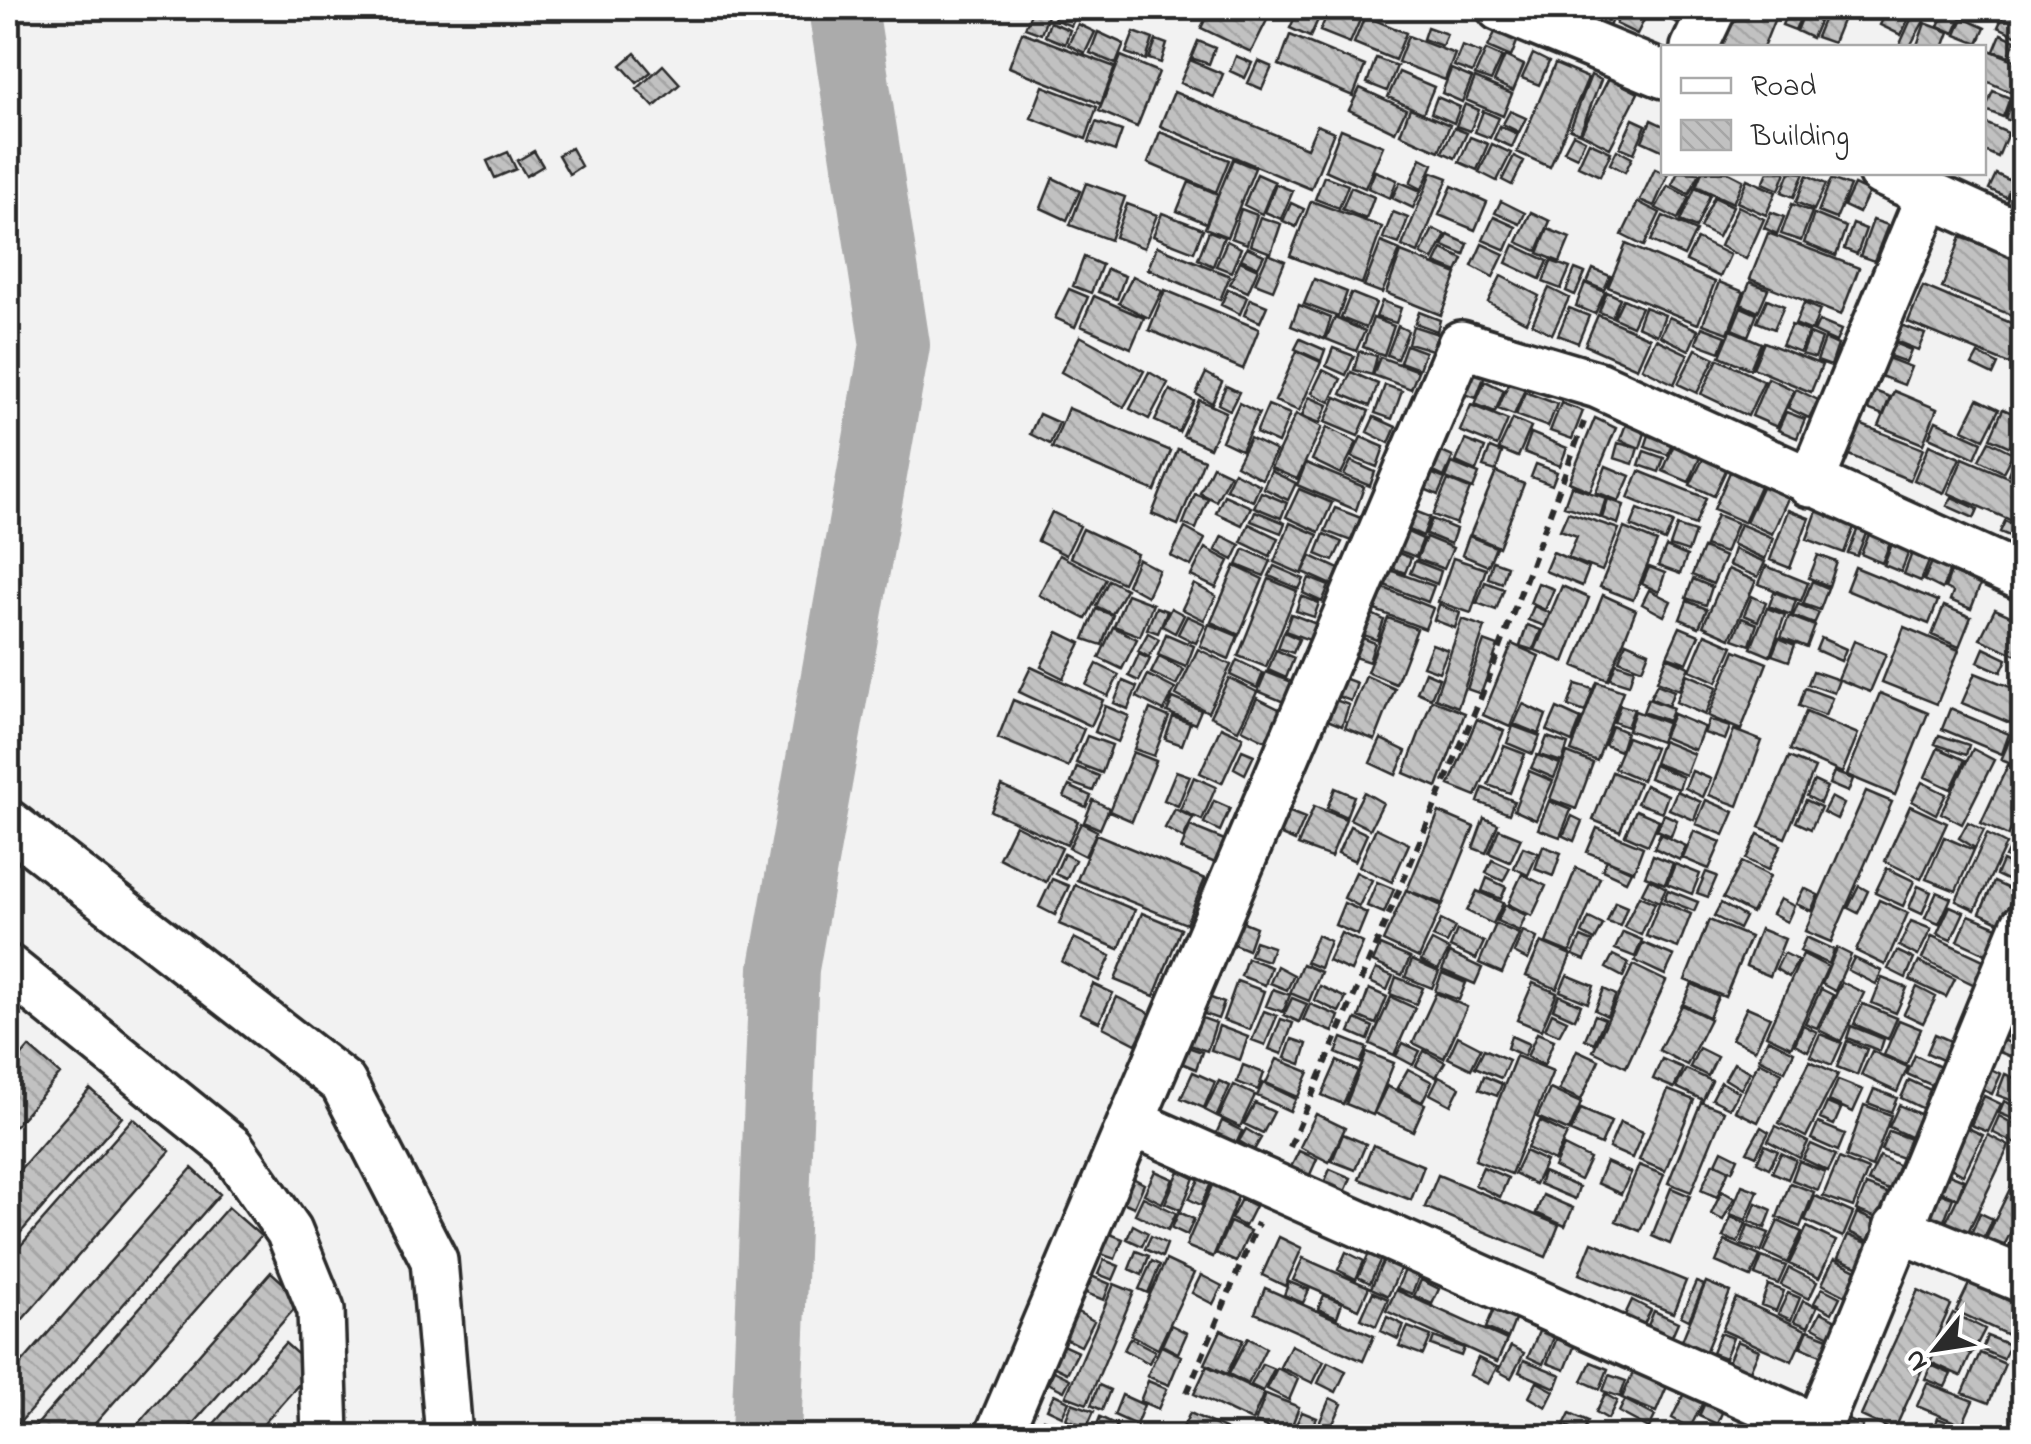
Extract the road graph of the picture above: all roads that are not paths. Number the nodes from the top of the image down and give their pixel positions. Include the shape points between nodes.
1 (1500, 8) edge
2 (1714, 8) edge
3 (1696, 45) edge
4 (1661, 73) edge
5 (1889, 175) edge
6 (1930, 194) junction
7 (2024, 237) edge
8 (1810, 484) junction
9 (2024, 578) edge
10 (8, 823) edge
11 (2024, 926) edge
12 (8, 968) edge
13 (1133, 1123) junction
14 (1897, 1228) junction
15 (2024, 1280) edge
16 (325, 1436) edge
17 (449, 1436) edge
18 (998, 1436) edge

1 - 4 street
2 - 3 street
5 - 6 street
6 - 7 street
6 - 8 street
8 - 9 street
8 - 13 street via 1598,385 1461,344
10 - 17 street via 344,1083 434,1260
11 - 14 street
12 - 16 street via 231,1148 289,1231 321,1310
13 - 14 street via 1818,1428
13 - 18 street
14 - 15 street

